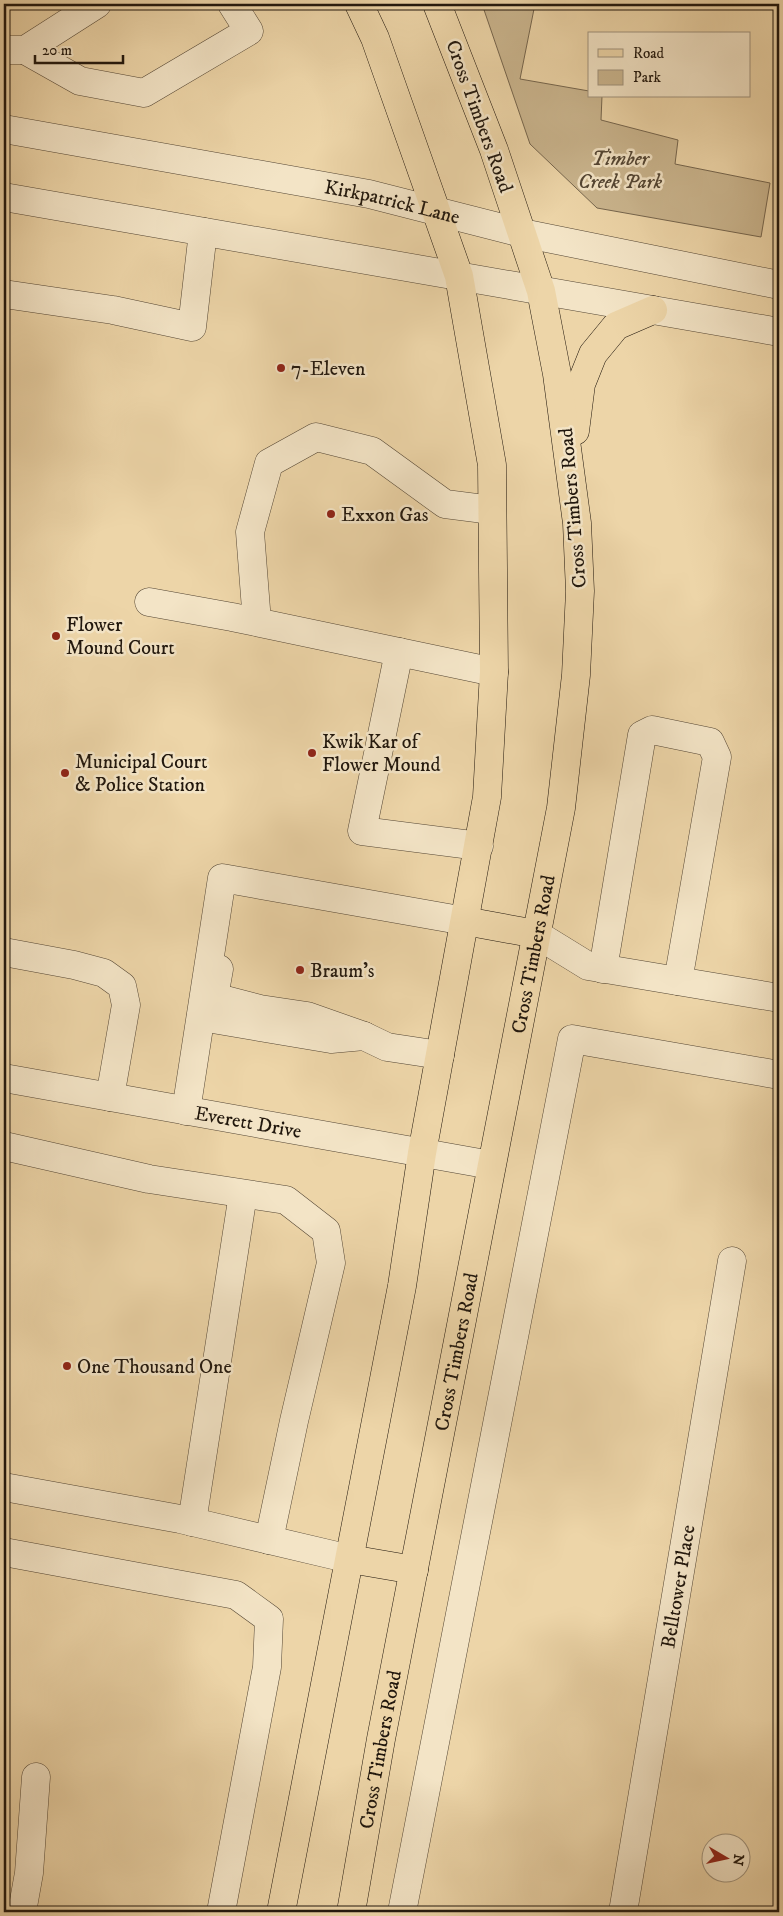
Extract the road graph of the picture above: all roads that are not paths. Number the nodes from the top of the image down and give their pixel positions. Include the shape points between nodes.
1 (98, 4) edge
2 (232, 4) edge
3 (359, 4) edge
4 (437, 4) edge
5 (15, 50) edge
6 (4, 129) edge
7 (4, 197) edge
8 (436, 211) junction
9 (203, 232) junction
10 (522, 233) junction
11 (459, 276) junction
12 (779, 285) edge
13 (541, 291) junction
14 (4, 294) edge
15 (653, 310) junction
16 (779, 332) edge
17 (571, 470) junction
18 (492, 510) junction
19 (149, 602) dead end
20 (257, 622) junction
21 (399, 652) junction
22 (494, 672) junction
23 (478, 846) junction
24 (236, 881) junction
25 (465, 921) junction
26 (536, 934) junction
27 (4, 952) edge
28 (603, 969) junction
29 (678, 981) junction
30 (779, 998) edge
31 (201, 1018) junction
32 (364, 1036) junction
33 (440, 1055) junction
34 (779, 1075) edge
35 (4, 1078) edge
36 (110, 1097) junction
37 (186, 1111) junction
38 (4, 1146) edge
39 (422, 1153) junction
40 (491, 1166) junction
41 (243, 1194) junction
42 (732, 1261) dead end
43 (4, 1487) edge
44 (192, 1522) junction
45 (269, 1540) junction
46 (4, 1552) edge
47 (350, 1558) junction
48 (414, 1570) junction
49 (36, 1777) dead end
50 (22, 1912) edge
51 (221, 1912) edge
52 (281, 1912) edge
53 (351, 1912) edge
54 (402, 1912) edge
55 (623, 1912) edge

1 - 5 street
2 - 5 street via 249,31 144,93 80,81
3 - 8 main road via 375,38
4 - 10 main road, Cross Timbers Road via 494,150
6 - 8 street, Kirkpatrick Lane via 369,194
7 - 9 street
8 - 10 street, Kirkpatrick Lane
8 - 11 main road
9 - 11 street
9 - 14 street via 192,327 113,310
10 - 12 street, Kirkpatrick Lane
10 - 13 main road, Cross Timbers Road
11 - 13 street
11 - 18 main road via 492,465
13 - 15 street
13 - 17 main road, Cross Timbers Road
15 - 16 street
15 - 17 main road via 616,326 593,354 581,384
17 - 26 main road, Cross Timbers Road via 580,591 576,676 561,808
18 - 20 street via 445,504 372,451 316,437 269,463 250,532
18 - 22 main road
19 - 20 street
20 - 21 street
21 - 22 street
21 - 23 street via 362,831
22 - 23 main road via 487,797
23 - 25 main road
24 - 25 street
24 - 31 street via 222,878
24 - 32 street via 214,997 260,1009 307,1016
25 - 26 main road
25 - 33 main road
26 - 28 street via 588,966
26 - 40 main road, Cross Timbers Road
27 - 36 street via 104,973 122,986 126,1005
28 - 29 street
28 - 29 street via 642,735 652,730 710,742 717,757
29 - 30 street
31 - 32 street via 331,1039
31 - 37 street
32 - 33 street via 387,1047
33 - 39 main road
34 - 54 street via 572,1039
35 - 36 street, Everett Drive
36 - 37 street, Everett Drive
37 - 39 street, Everett Drive
38 - 41 street via 149,1179
39 - 40 street, Everett Drive
39 - 47 main road via 402,1286
40 - 48 main road, Cross Timbers Road
41 - 44 street
41 - 45 street via 286,1200 326,1231 331,1263
42 - 55 street, Belltower Place
43 - 44 street
44 - 45 street
45 - 47 street
46 - 51 street via 236,1595 269,1619 267,1667
47 - 48 main road
47 - 52 main road
48 - 53 main road, Cross Timbers Road
49 - 50 street via 29,1873

